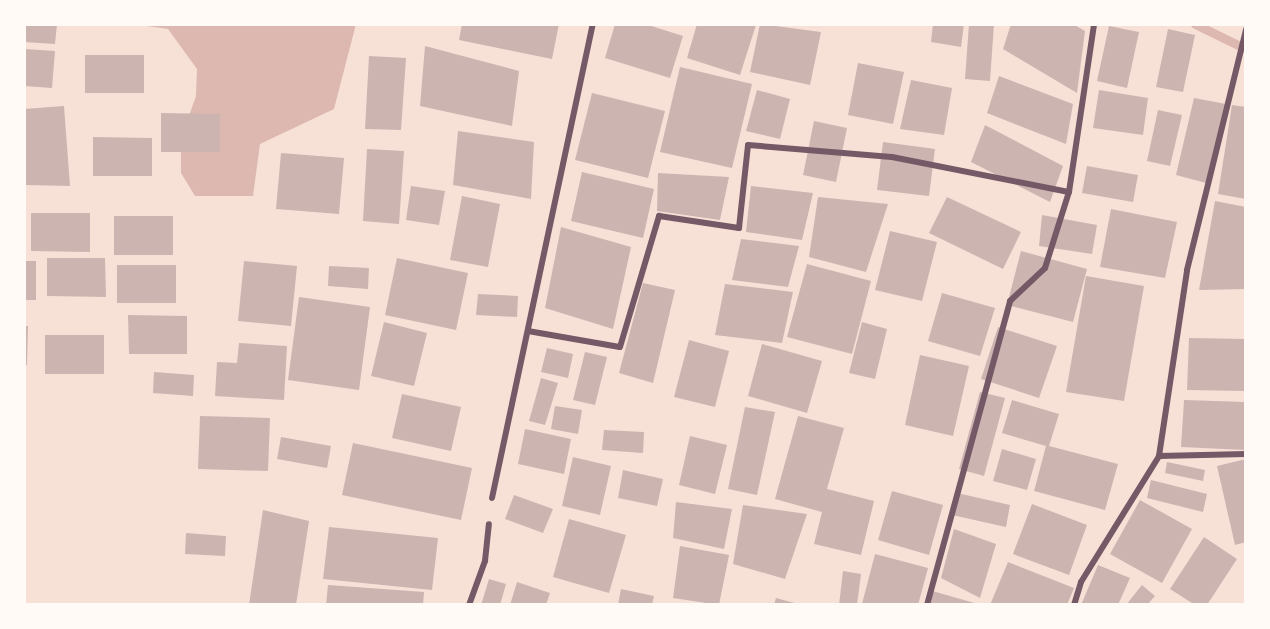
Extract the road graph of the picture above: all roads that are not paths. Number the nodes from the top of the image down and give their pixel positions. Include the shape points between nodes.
1 (593, 24) edge
2 (1094, 24) edge
3 (1246, 29) edge
4 (1069, 192) junction
5 (528, 331) junction
6 (1246, 454) edge
7 (1159, 456) junction
8 (492, 498) dead end
9 (489, 524) dead end
10 (469, 605) edge
11 (927, 605) edge
12 (1074, 605) edge

1 - 5 street
2 - 4 street
3 - 7 street via 1187,270
4 - 5 street via 892,157 748,145 739,228 660,216 620,348
4 - 11 street via 1045,268 1010,301
5 - 8 street
6 - 7 street
7 - 12 street via 1081,582
9 - 10 street via 485,561

